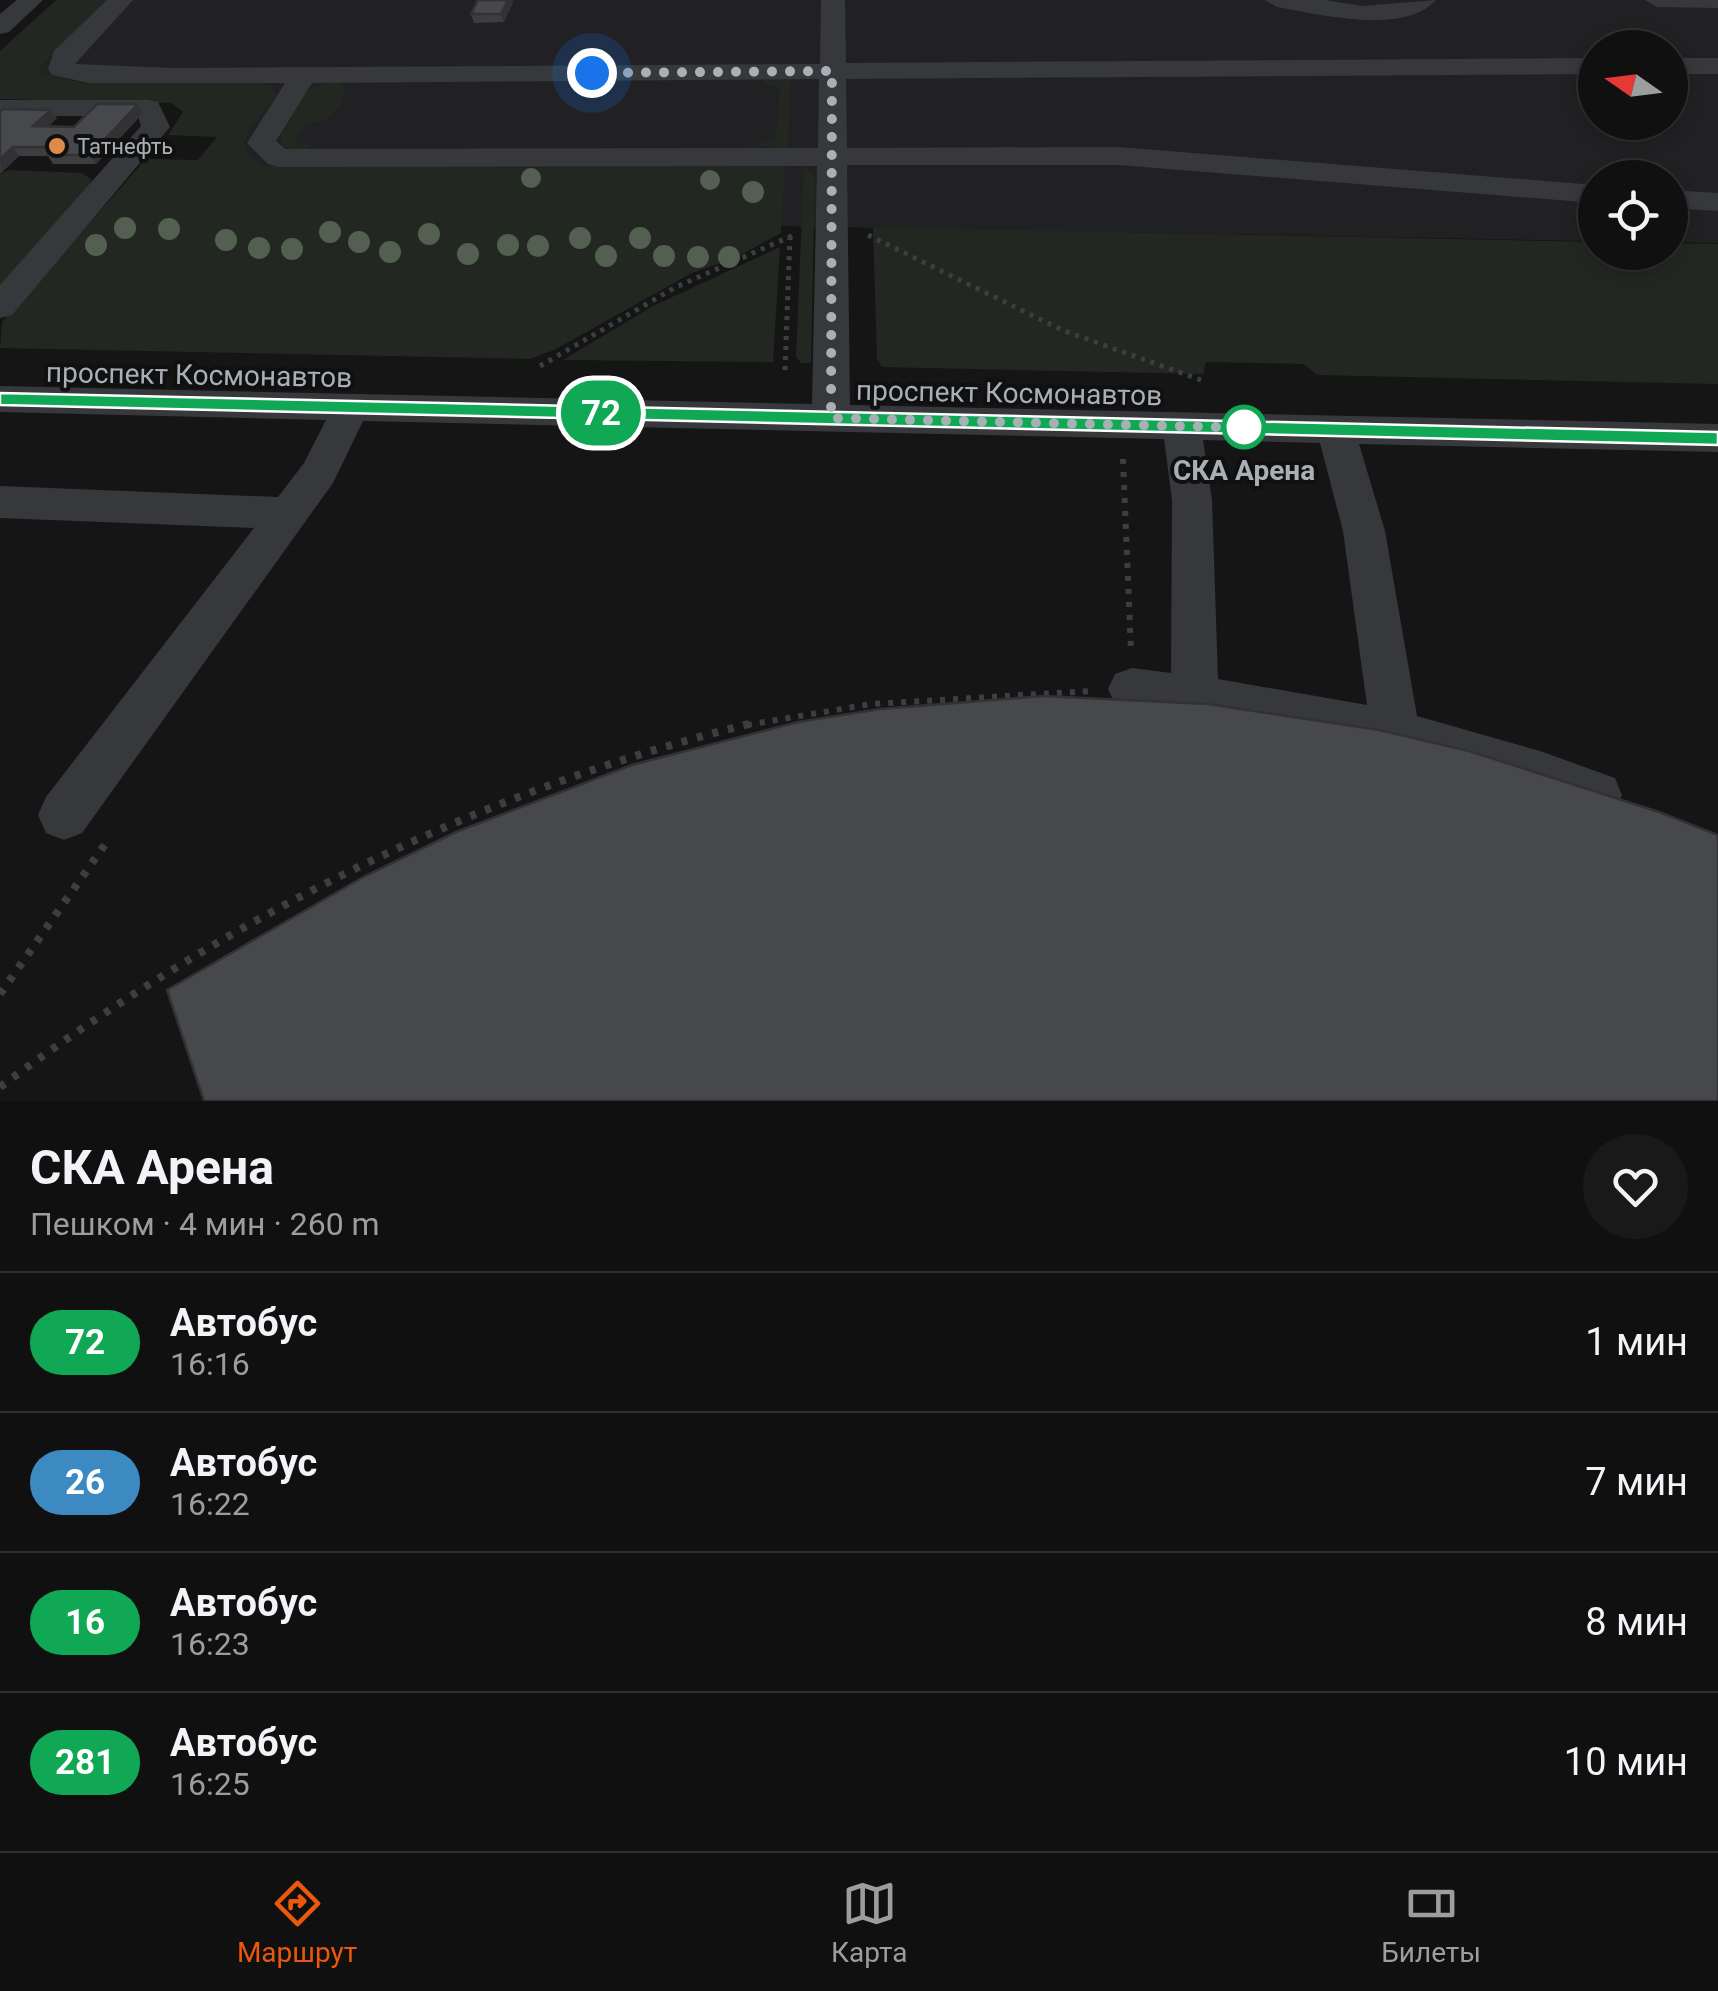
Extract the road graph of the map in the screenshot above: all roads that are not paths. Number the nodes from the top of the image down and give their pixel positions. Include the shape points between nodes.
1 (31, 0) edge
2 (121, 0) edge
3 (833, 0) edge
4 (1277, 0) edge
5 (1424, 0) edge
6 (1657, 0) edge
7 (1718, 0) edge
8 (0, 27) edge
9 (1578, 66) edge
10 (1688, 66) edge
11 (1718, 66) edge
12 (832, 71) junction
13 (304, 75) junction
14 (0, 108) edge
15 (832, 156) junction
16 (1578, 193) edge
17 (1688, 200) edge
18 (1718, 202) edge
19 (0, 307) edge
20 (0, 370) edge
21 (0, 399) edge
22 (831, 403) junction
23 (351, 407) junction
24 (1718, 409) edge
25 (1182, 426) junction
26 (1336, 430) junction
27 (1718, 438) edge
28 (0, 502) edge
29 (288, 513) junction
30 (1132, 688) road end
31 (1195, 695) junction
32 (1394, 731) junction
33 (64, 814) dead end
34 (1646, 814) edge

1 - 8 street
2 - 13 street via 63,57 61,69 111,76
3 - 12 street
4 - 5 street via 1362,13
6 - 7 street
9 - 12 street
10 - 11 street
12 - 13 street
12 - 15 street
13 - 15 street via 261,144 278,158
14 - 19 street via 148,108 156,127
15 - 16 street via 1118,156
15 - 22 street
17 - 18 street
20 - 22 street, проспект Космонавтов
21 - 23 street, проспект Космонавтов
22 - 23 street, проспект Космонавтов
22 - 24 street, проспект Космонавтов
22 - 25 street, проспект Космонавтов
23 - 29 street via 319,472
25 - 26 street, проспект Космонавтов
25 - 31 street via 1192,500
26 - 27 street, проспект Космонавтов
26 - 32 street via 1364,531
28 - 29 street
29 - 33 street
30 - 31 street
31 - 32 street
32 - 34 street via 1541,774

